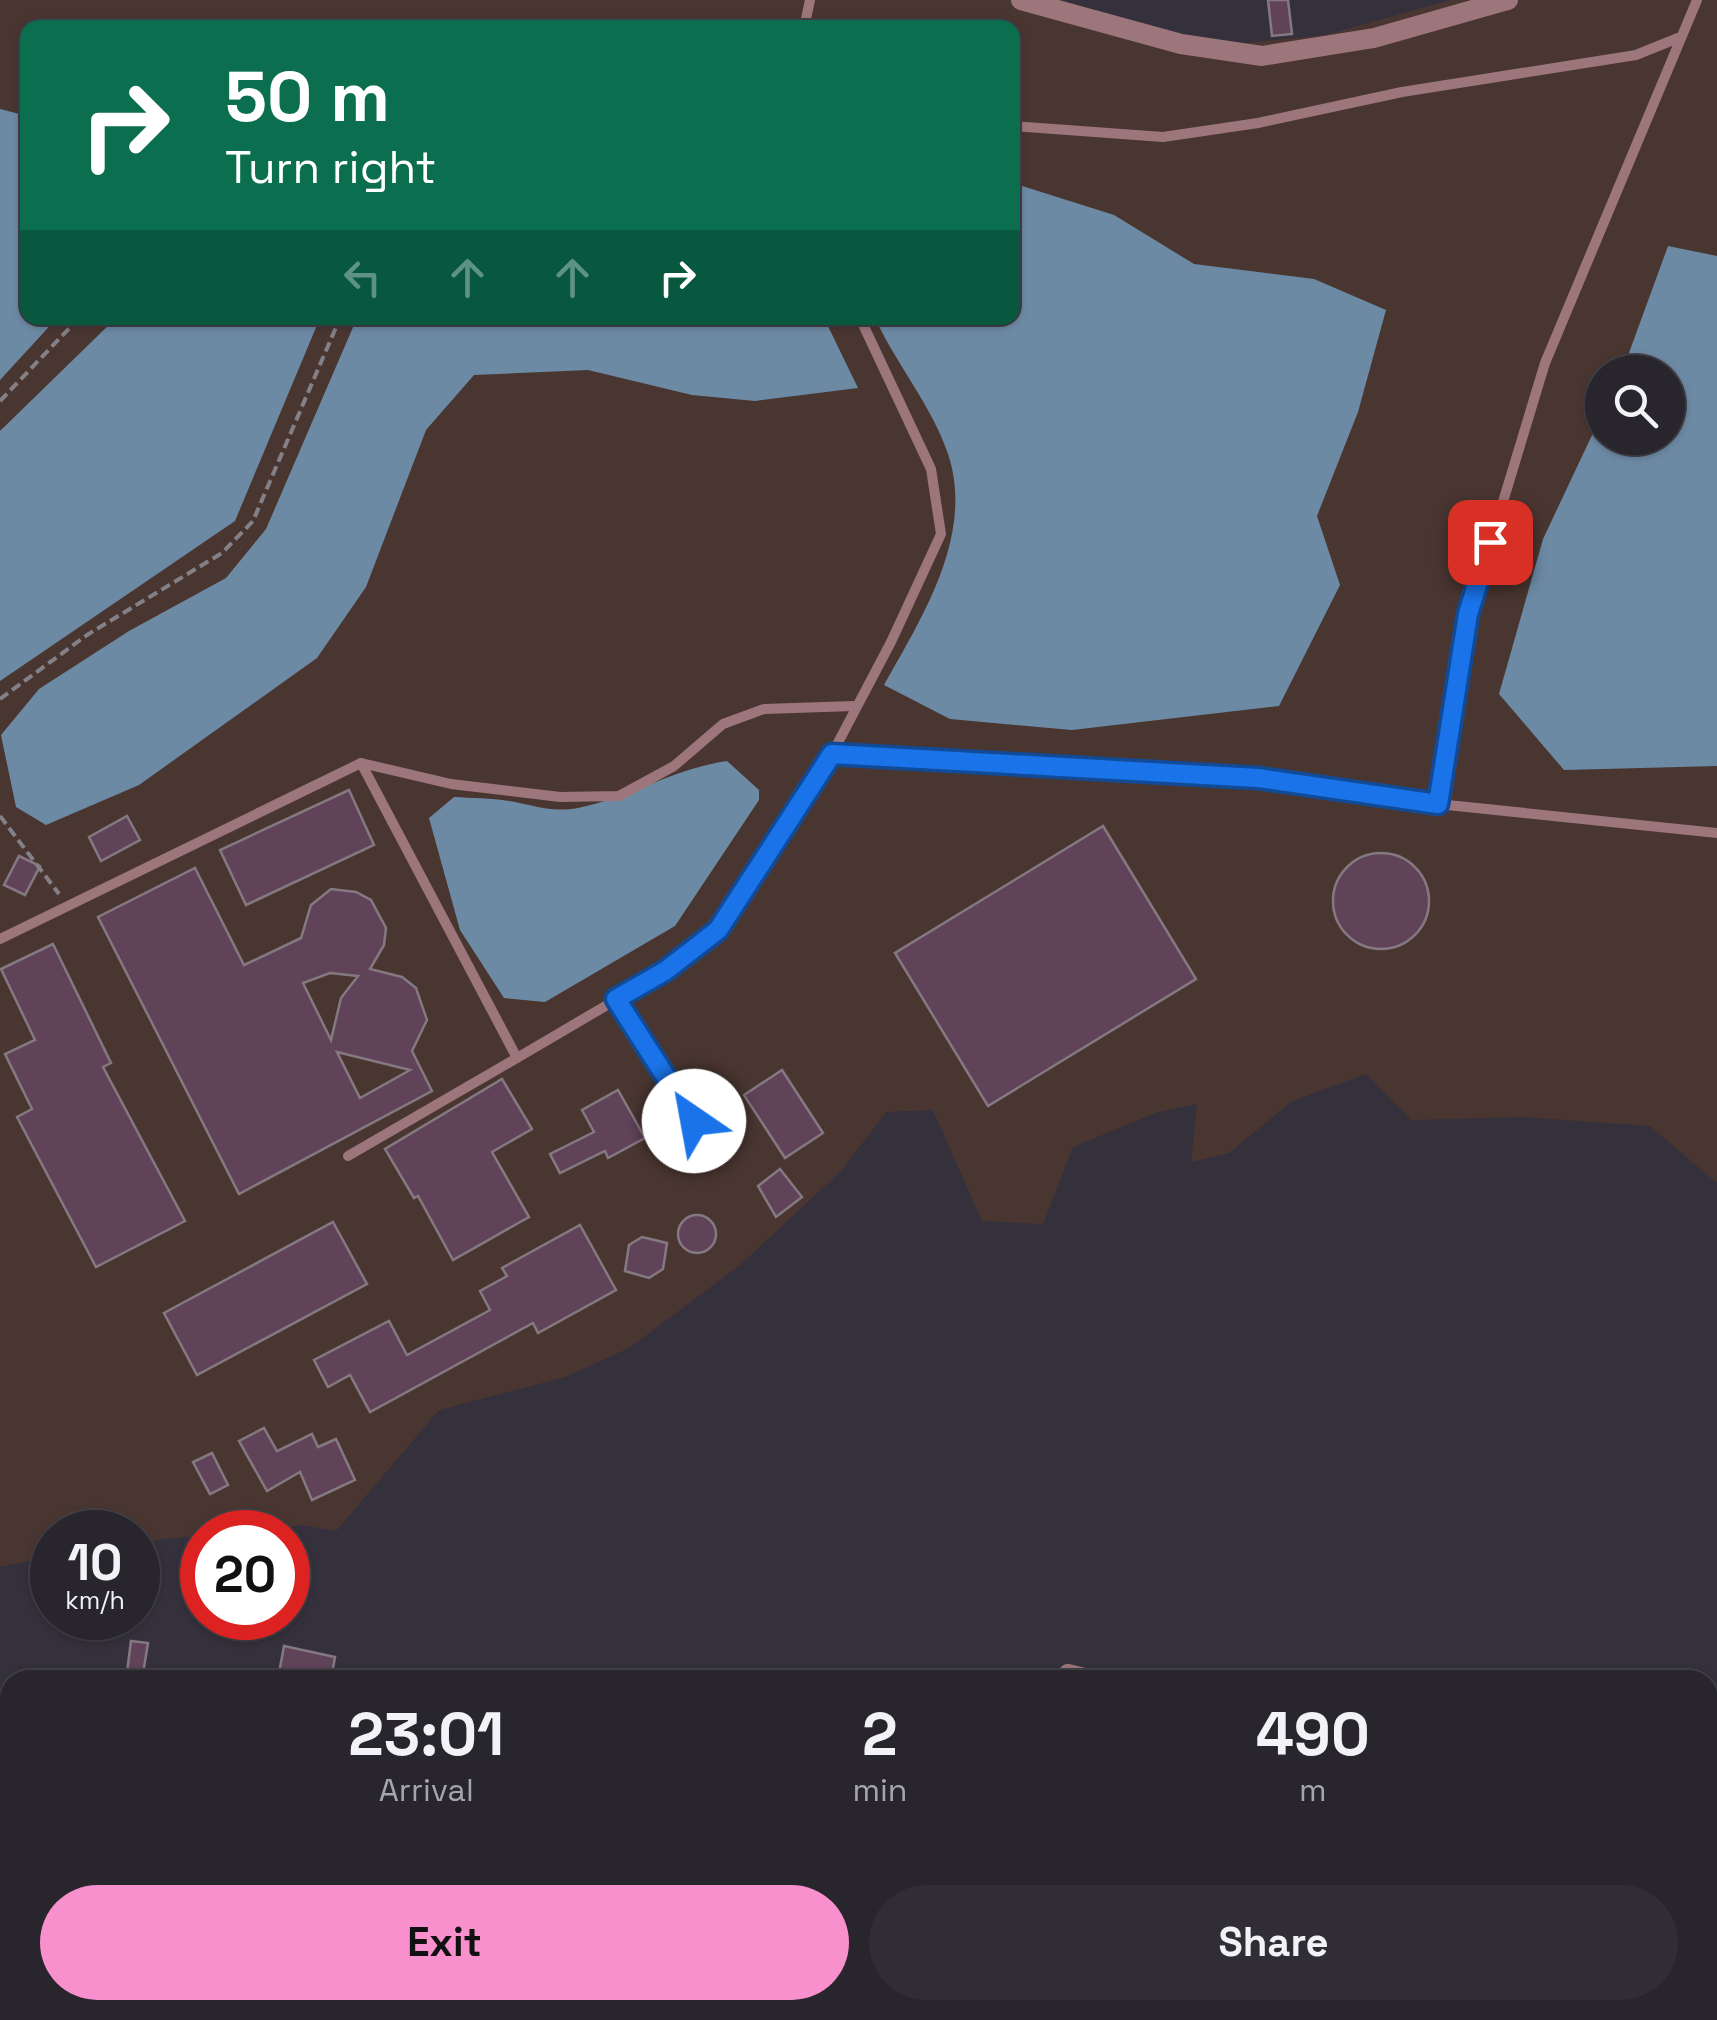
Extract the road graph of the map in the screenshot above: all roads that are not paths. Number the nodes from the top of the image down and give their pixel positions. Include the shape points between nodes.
1 (1021, 0) edge
2 (1508, 0) edge
3 (1697, 0) edge
4 (1678, 38) junction
5 (1020, 127) edge
6 (863, 325) edge
7 (854, 706) junction
8 (832, 754) junction
9 (361, 763) junction
10 (1438, 804) junction
11 (1717, 833) edge
12 (0, 939) edge
13 (616, 999) junction
14 (517, 1058) junction
15 (694, 1121) dead end
16 (348, 1156) dead end

1 - 2 street via 1181,44 1262,56 1374,38
3 - 4 lane
4 - 5 lane via 1636,56 1163,137
4 - 10 lane via 1545,362 1468,614
6 - 7 lane via 930,469 941,534 892,642
7 - 8 lane
7 - 9 lane via 764,710 723,724 674,766 619,796 560,797 451,784
8 - 10 lane via 1258,778
8 - 13 lane via 718,930
9 - 12 lane
9 - 14 lane
10 - 11 lane
13 - 14 lane
13 - 15 lane
14 - 16 lane

